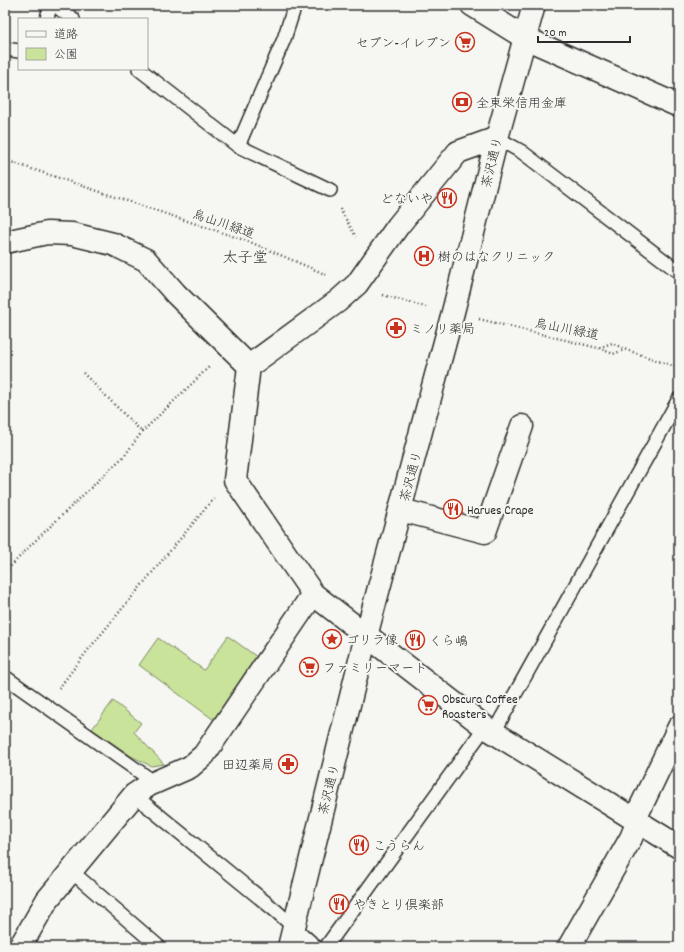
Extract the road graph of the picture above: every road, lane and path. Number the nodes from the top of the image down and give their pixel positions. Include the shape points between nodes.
1 (50, 5) edge
2 (55, 5) edge
3 (295, 5) edge
4 (472, 5) edge
5 (534, 5) edge
6 (47, 18) edge
7 (72, 18) edge
8 (525, 38) junction
9 (5, 49) edge
10 (18, 51) edge
11 (140, 70) edge
12 (679, 106) edge
13 (497, 138) junction
14 (238, 146) junction
15 (5, 160) edge
16 (330, 190) joint
17 (5, 242) edge
18 (370, 262) junction
19 (679, 272) edge
20 (357, 284) junction
21 (434, 309) dead end
22 (472, 317) dead end
23 (229, 346) junction
24 (598, 348) junction
25 (624, 349) junction
26 (249, 366) junction
27 (679, 368) edge
28 (83, 373) dead end
29 (679, 399) edge
30 (522, 426) dead end
31 (142, 432) junction
32 (236, 471) junction
33 (401, 510) junction
34 (5, 572) edge
35 (313, 594) junction
36 (366, 636) junction
37 (5, 677) edge
38 (46, 706) junction
39 (679, 727) edge
40 (490, 730) junction
41 (142, 790) junction
42 (636, 820) junction
43 (679, 846) edge
44 (71, 871) junction
45 (292, 937) edge
46 (20, 947) edge
47 (159, 947) edge
48 (316, 947) edge
49 (326, 947) edge
50 (569, 947) edge

1 - 6 lane
2 - 7 lane
3 - 14 lane via 284,39
4 - 8 street
5 - 8 street, 茶沢通り
8 - 12 street
8 - 13 street, 茶沢通り
9 - 10 lane
11 - 14 lane
13 - 18 street via 458,152
13 - 19 lane via 522,152
13 - 33 street, 茶沢通り
14 - 16 lane
15 - 20 path, 烏山川緑道 via 250,242 334,278
16 - 18 path
17 - 23 street via 48,234 72,234 114,244 146,260 176,294
18 - 20 street
20 - 21 path, 烏山川緑道 via 374,292
20 - 26 street via 338,301
22 - 24 path, 烏山川緑道
23 - 26 street
23 - 31 path
24 - 25 path via 612,354
24 - 25 path, 烏山川緑道 via 612,343
25 - 27 path, 烏山川緑道
26 - 32 street
28 - 31 path
29 - 40 lane
30 - 33 street via 485,532
31 - 34 path via 125,455
32 - 35 street via 235,480
32 - 38 path via 88,650
33 - 36 street, 茶沢通り
35 - 36 street
35 - 41 street via 204,755 190,767
36 - 40 street
36 - 45 street, 茶沢通り
37 - 38 lane
38 - 41 lane via 144,775
39 - 42 street
40 - 42 street
40 - 49 lane
41 - 44 street
41 - 45 lane
42 - 43 street
42 - 50 street via 631,838
44 - 46 street via 47,900
44 - 47 lane
45 - 48 lane

